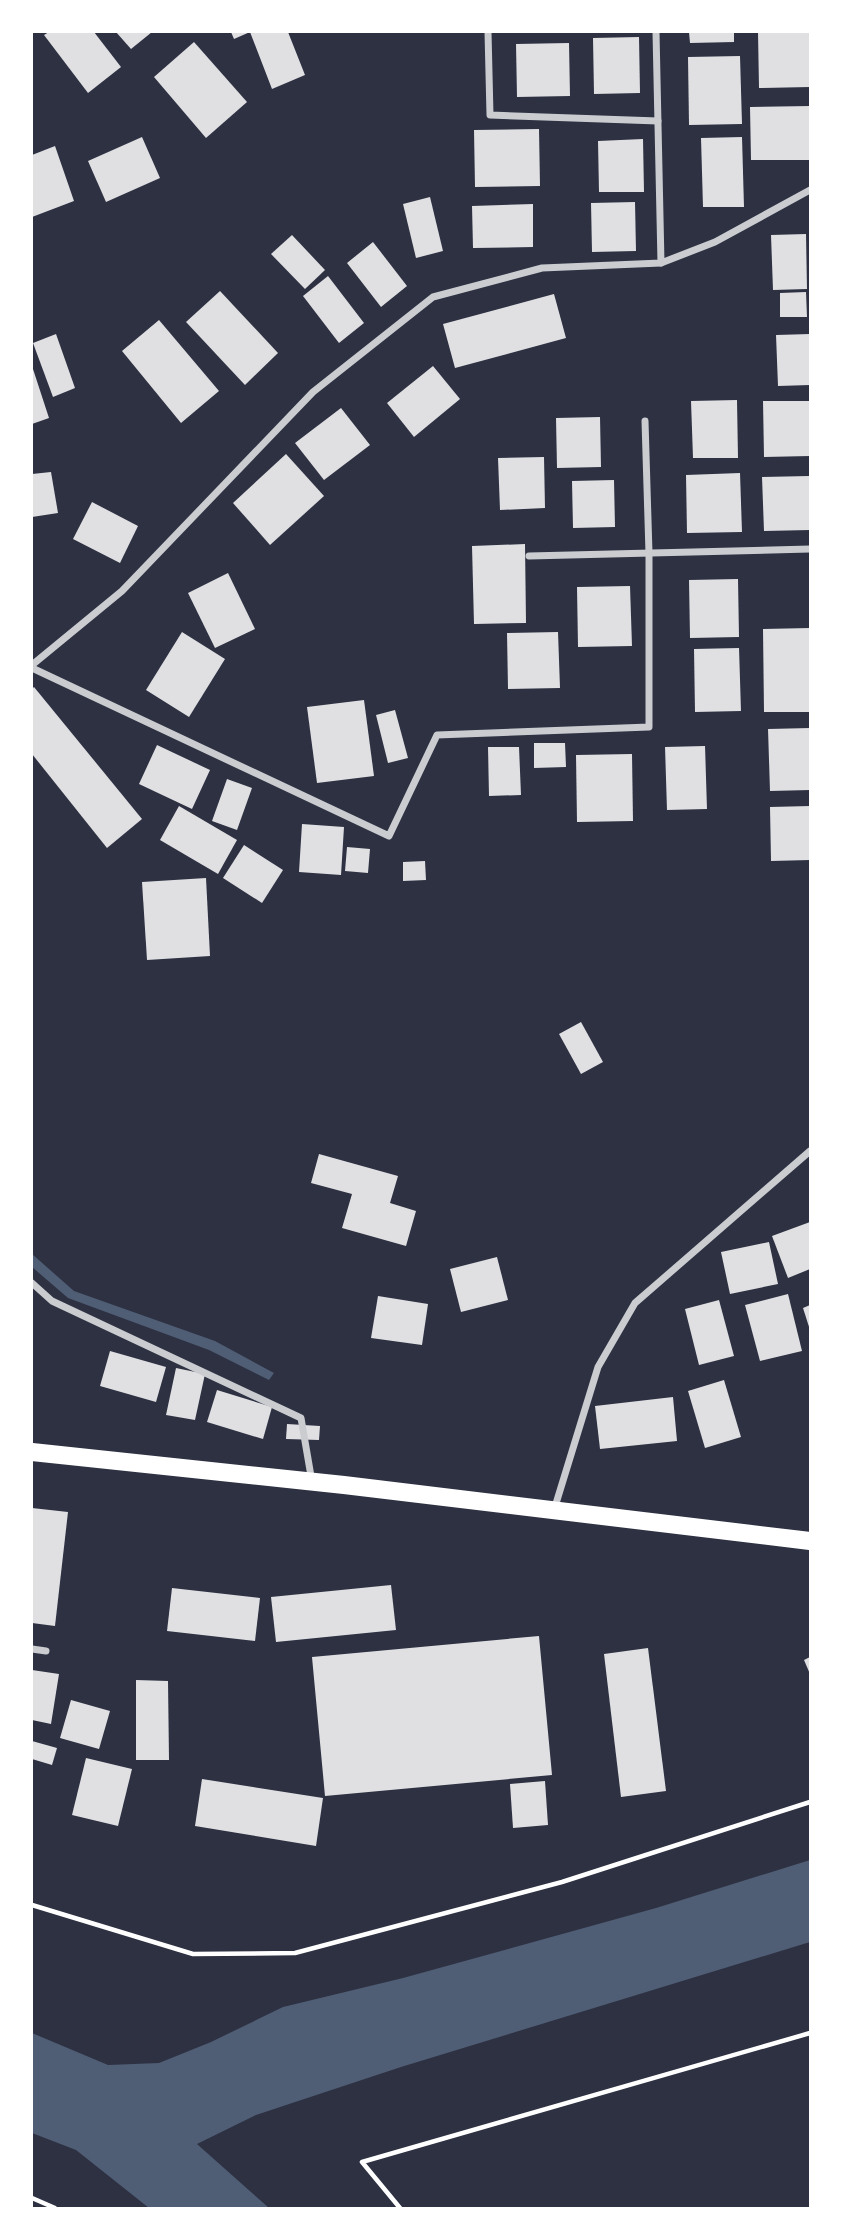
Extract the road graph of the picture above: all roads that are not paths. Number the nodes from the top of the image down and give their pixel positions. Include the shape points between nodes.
1 (488, 32) edge
2 (656, 32) edge
3 (658, 121) junction
4 (810, 190) edge
5 (661, 263) junction
6 (645, 421) dead end
7 (810, 549) edge
8 (649, 553) junction
9 (529, 556) dead end
10 (32, 666) edge
11 (810, 1151) edge
12 (32, 1283) edge
13 (32, 1452) edge
14 (312, 1482) junction
15 (553, 1511) junction
16 (810, 1541) edge
17 (32, 1649) edge
18 (46, 1651) dead end

1 - 3 street via 490,116
2 - 3 street
3 - 5 street
4 - 5 street via 715,242
5 - 10 street via 542,268 433,297 313,392 122,591
6 - 8 street
7 - 8 street
8 - 9 street
8 - 10 street via 649,727 437,735 389,836
11 - 15 street via 635,1303 598,1367
12 - 14 street via 52,1301 301,1418
13 - 14 main road
14 - 15 main road
15 - 16 main road
17 - 18 street

